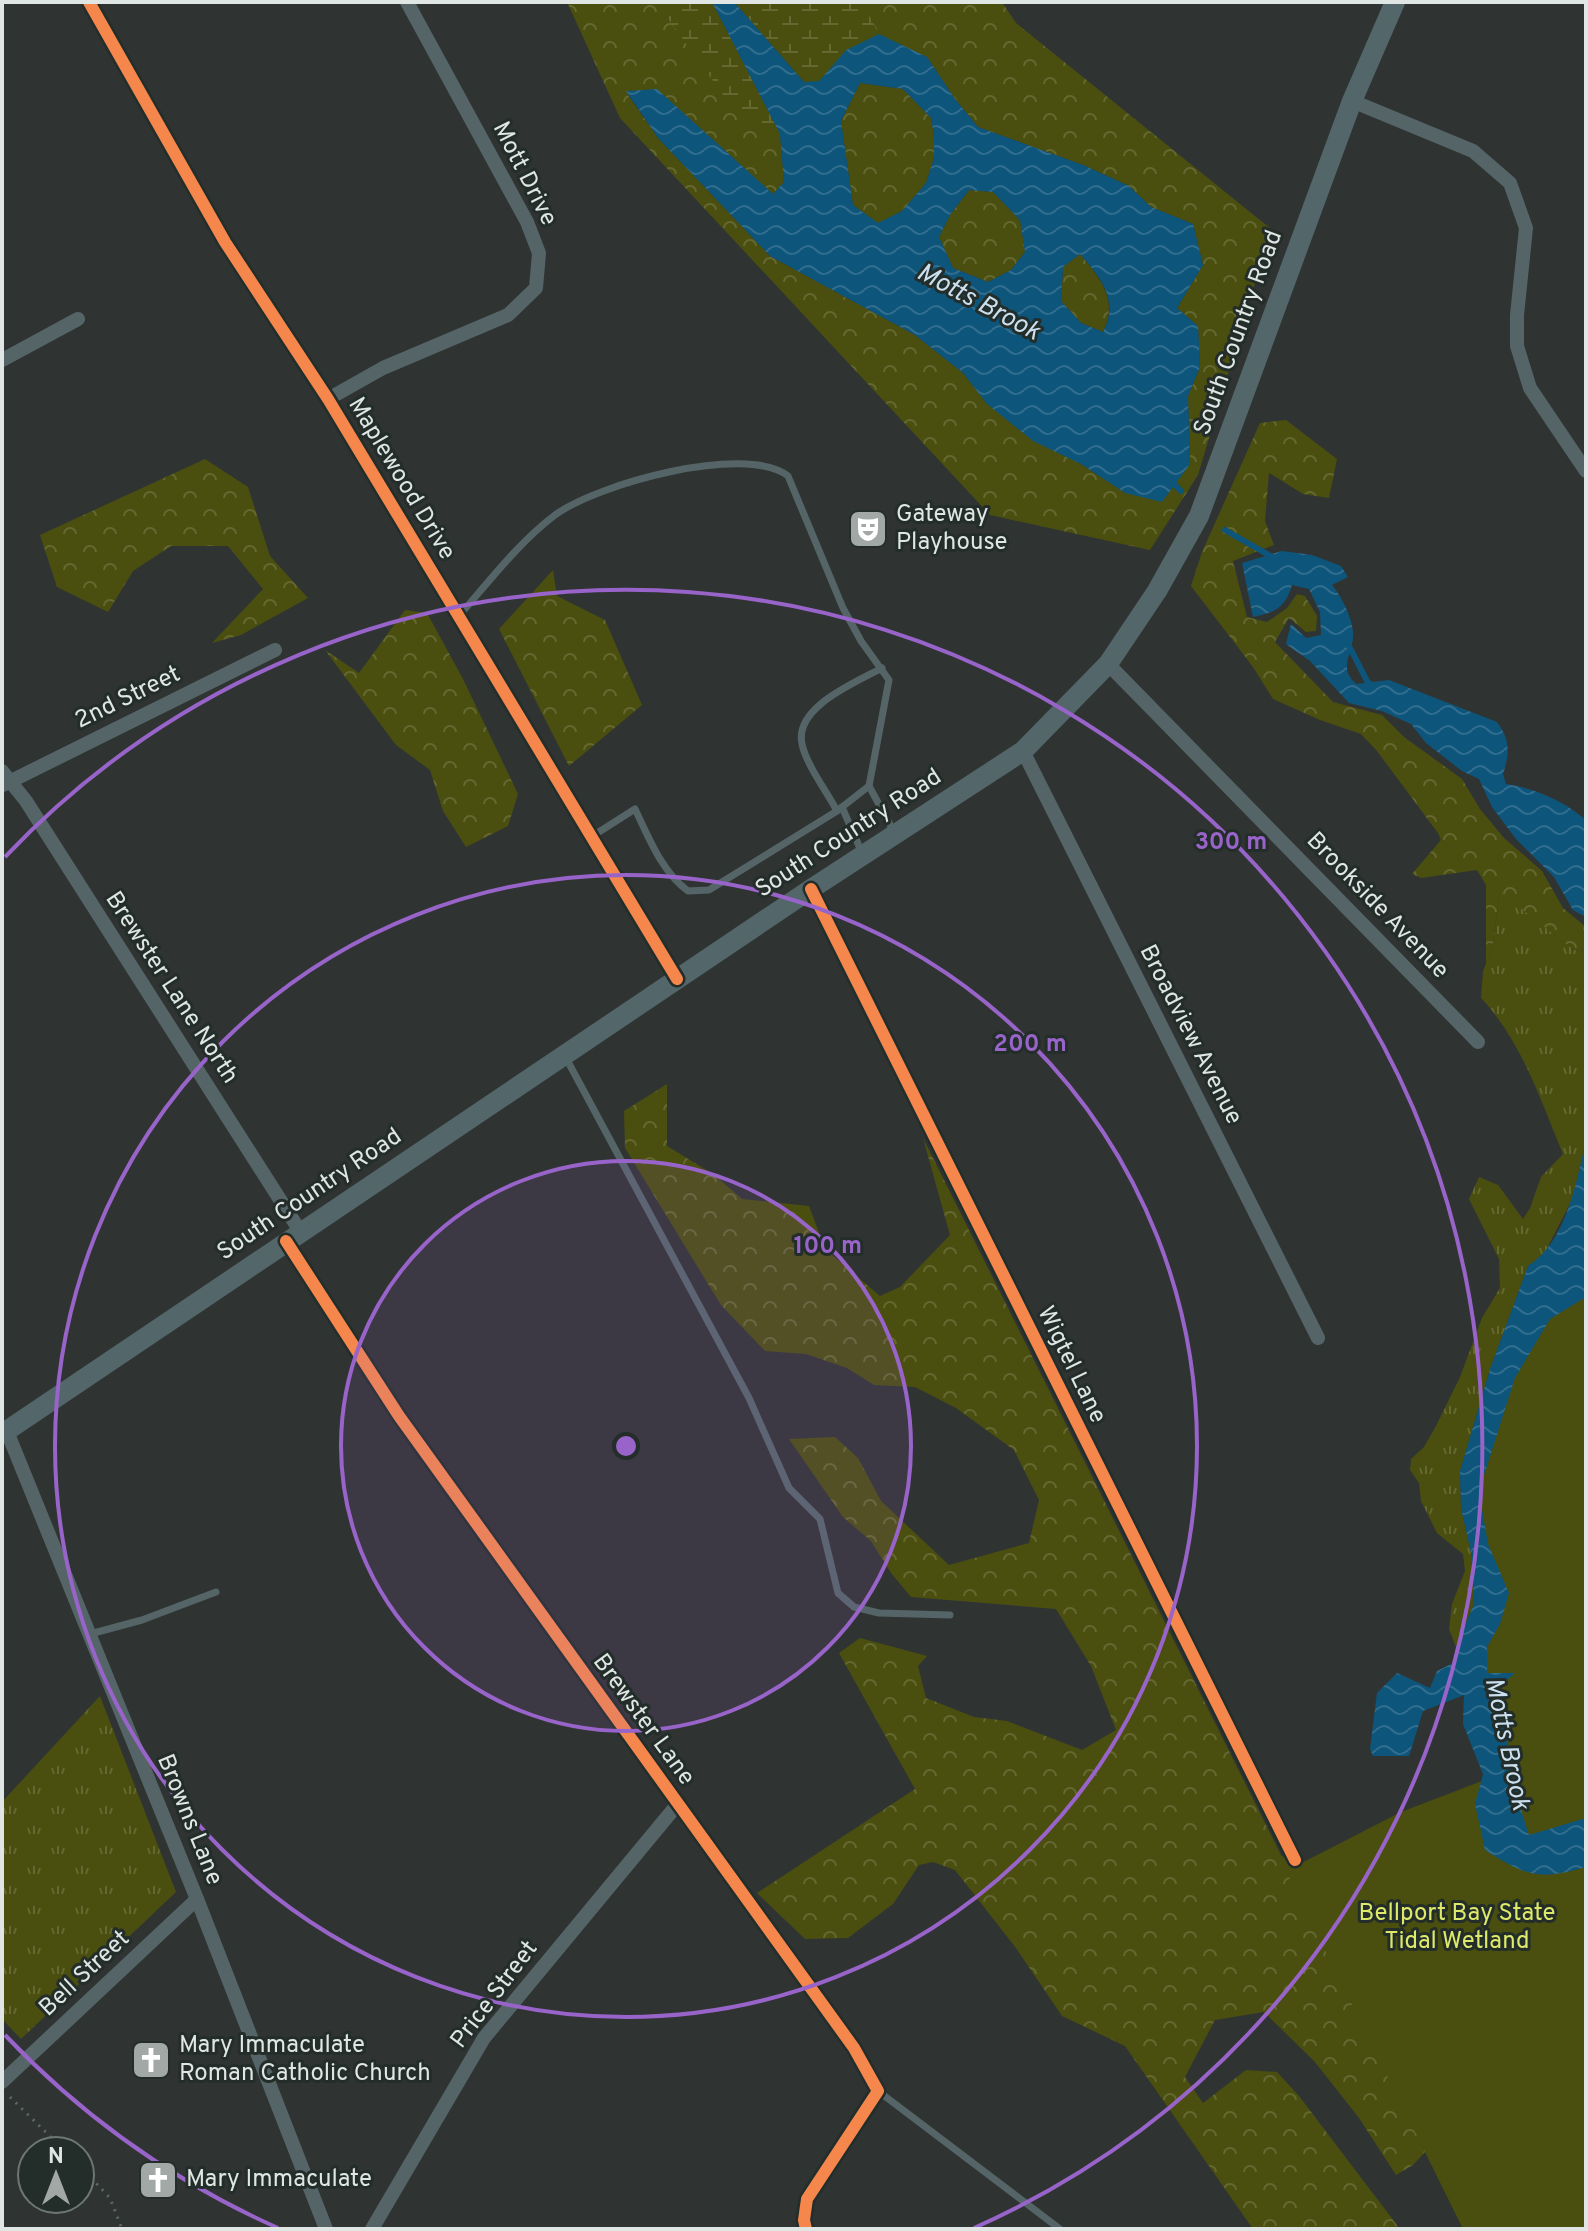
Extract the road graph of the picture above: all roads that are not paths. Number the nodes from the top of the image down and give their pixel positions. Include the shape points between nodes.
1 (407, 2) edge
2 (1395, 2) edge
3 (94, 4) edge
4 (1352, 101) junction
5 (78, 319) dead end
6 (2, 360) edge
7 (328, 399) junction
8 (1586, 471) edge
9 (458, 617) junction
10 (275, 650) dead end
11 (1108, 664) junction
12 (882, 668) junction
13 (1023, 751) junction
14 (5, 779) edge
15 (869, 786) junction
16 (839, 809) junction
17 (895, 834) junction
18 (591, 837) junction
19 (863, 855) junction
20 (811, 889) junction
21 (677, 979) junction
22 (1478, 1042) dead end
23 (565, 1057) junction
24 (293, 1236) junction
25 (1318, 1338) dead end
26 (4, 1432) edge
27 (216, 1592) dead end
28 (950, 1615) dead end
29 (90, 1634) junction
30 (677, 1805) junction
31 (1295, 1860) dead end
32 (197, 1899) junction
33 (2, 2082) edge
34 (878, 2091) junction
35 (326, 2229) edge
36 (372, 2229) edge
37 (806, 2229) edge
38 (1060, 2229) edge

1 - 7 street, Mott Drive via 527,222 539,253 536,288 508,315 383,368
2 - 4 main road, South Country Road
3 - 7 street, Maplewood Drive via 225,242
4 - 8 street via 1473,151 1510,183 1526,228 1517,346 1530,388
4 - 11 main road, South Country Road via 1199,516
5 - 6 street
7 - 9 street, Maplewood Drive
9 - 12 lane via 556,513 599,491 652,477 712,464 752,463 778,468 788,476 843,608
9 - 18 street, Maplewood Drive
10 - 14 street, 2nd Street
11 - 13 main road, South Country Road
11 - 22 street, Brookside Avenue
12 - 15 lane via 889,680
12 - 16 lane via 807,715 800,729 802,747
13 - 17 main road, South Country Road
13 - 25 street, Broadview Avenue
14 - 24 street, Brewster Lane North via 34,814
15 - 16 lane
15 - 17 lane
16 - 18 lane via 709,890 688,891 675,882 635,809
16 - 19 lane
17 - 19 main road, South Country Road
18 - 21 street, Maplewood Drive
19 - 20 main road, South Country Road
20 - 21 main road, South Country Road
20 - 31 street, Wigtel Lane
21 - 23 main road, South Country Road
23 - 24 main road, South Country Road
23 - 28 lane via 749,1398 789,1488 820,1519 838,1593 854,1607 879,1613
24 - 26 main road, South Country Road
24 - 30 street, Brewster Lane via 399,1416
26 - 29 street, Browns Lane
27 - 29 lane
29 - 32 street, Browns Lane
30 - 34 street, Brewster Lane via 854,2048
30 - 36 street, Price Street via 484,2038
32 - 33 street, Bell Street
32 - 35 street, Browns Lane
34 - 37 street via 807,2199
34 - 38 lane

